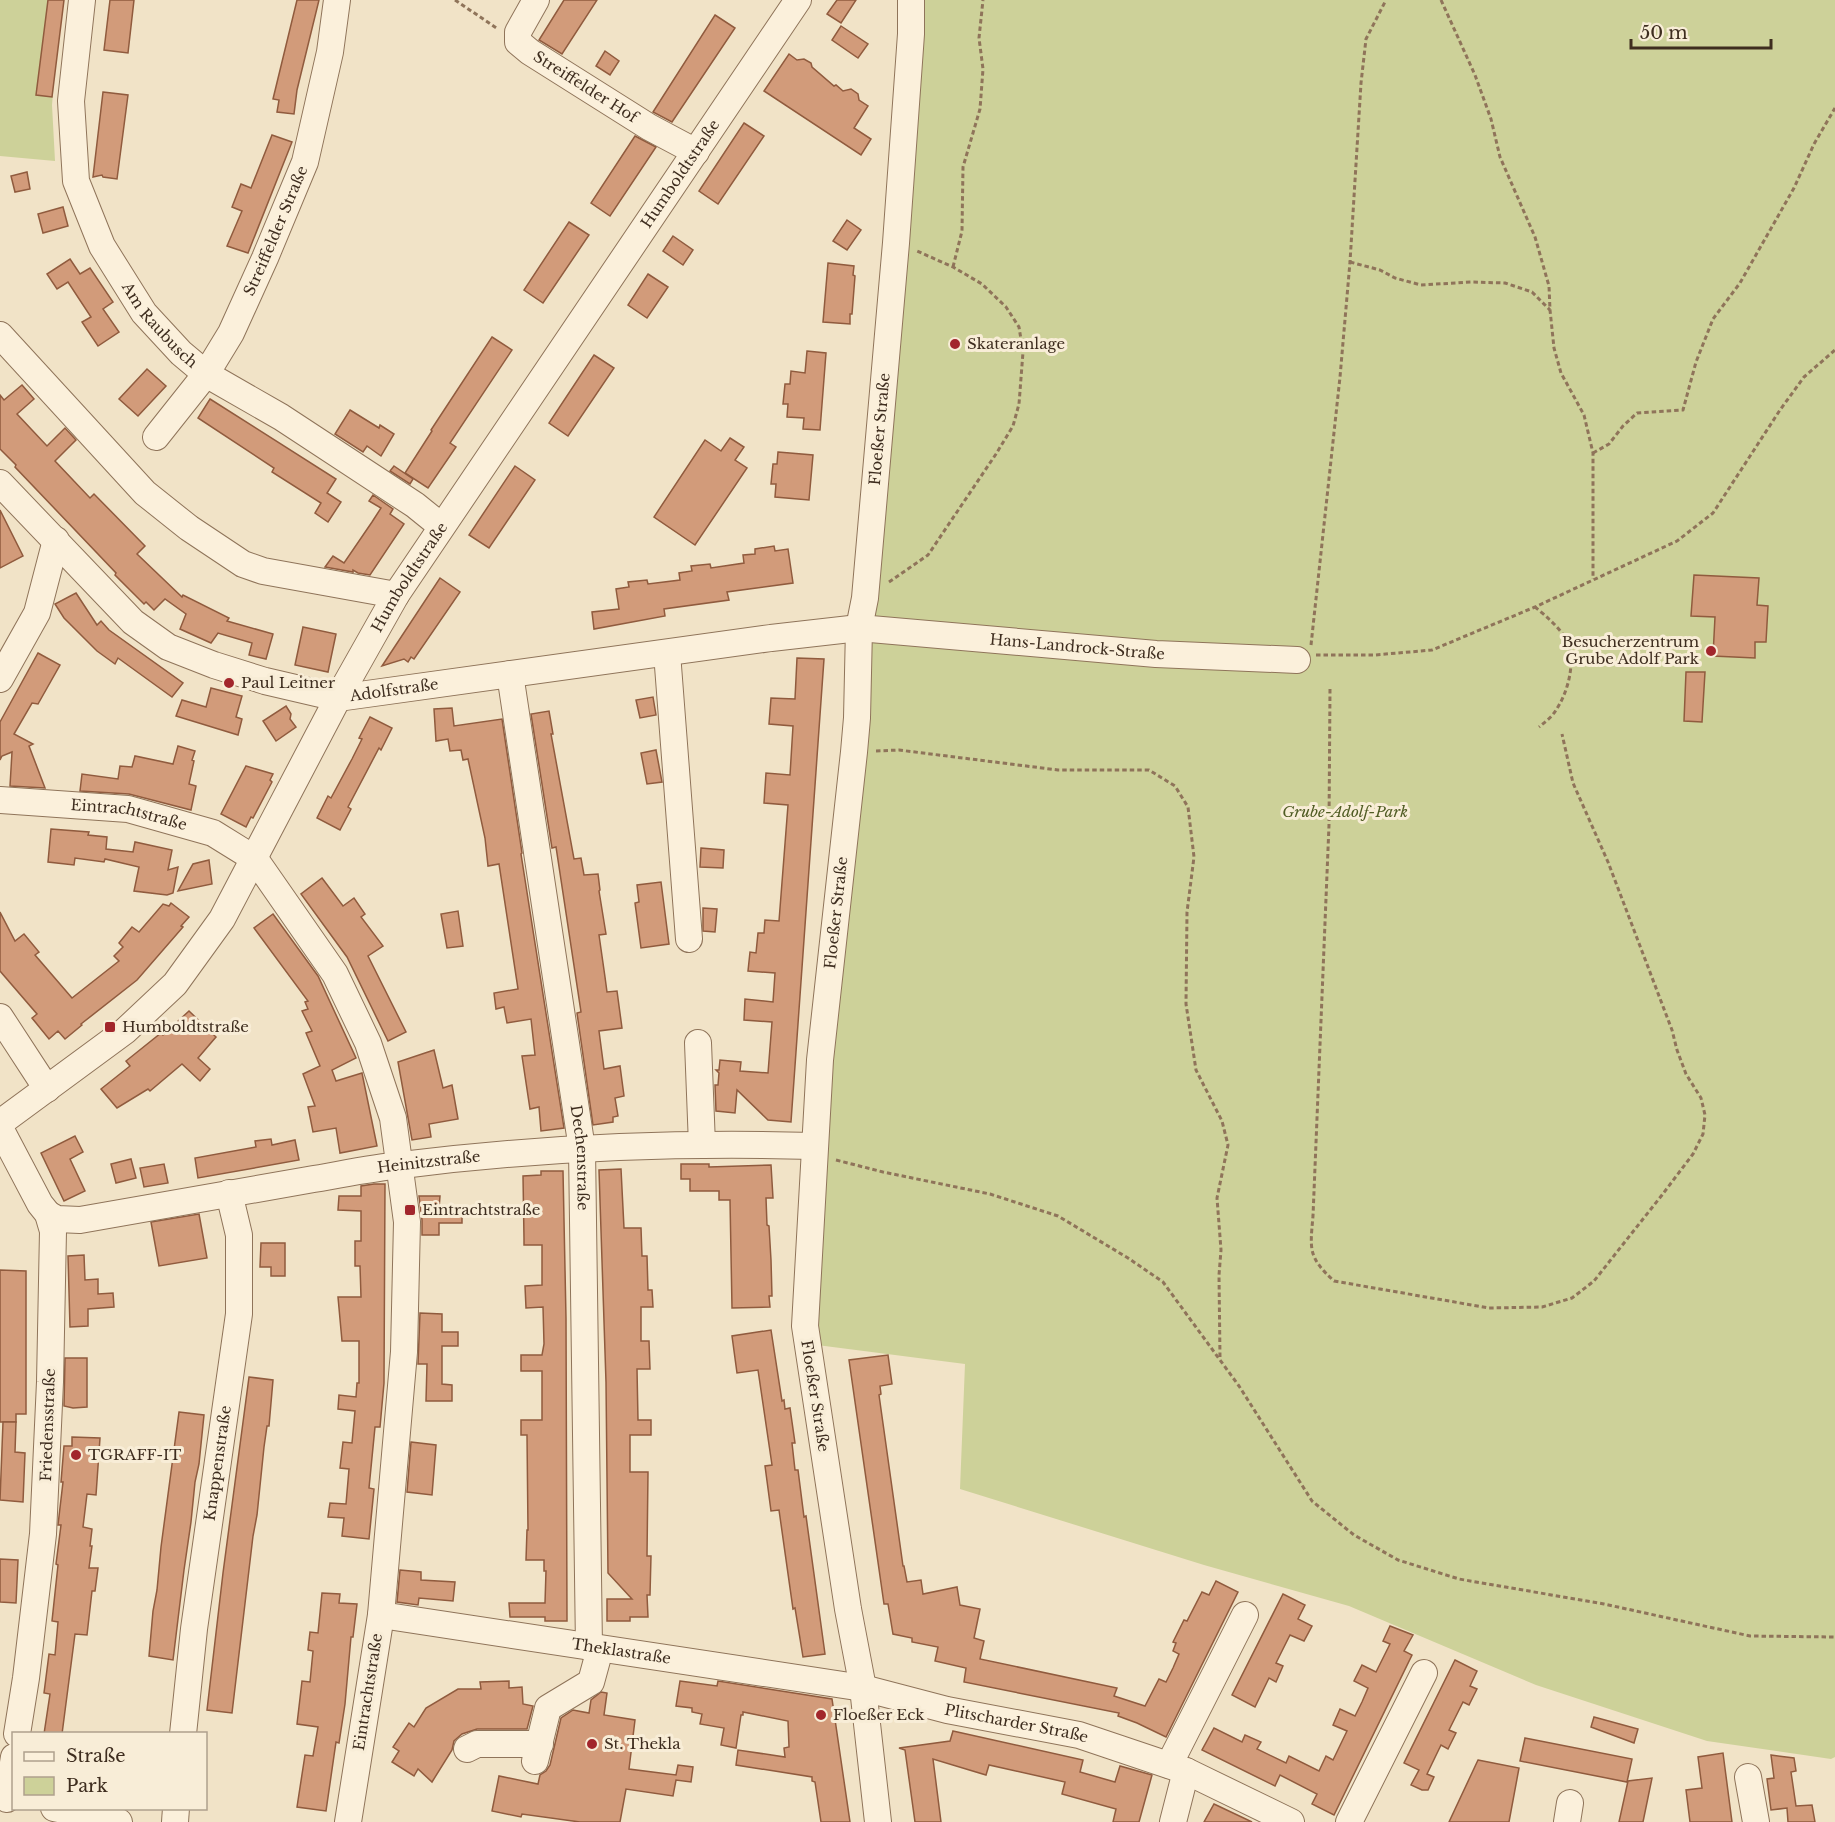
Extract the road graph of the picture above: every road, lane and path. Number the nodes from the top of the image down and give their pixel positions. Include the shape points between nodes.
1 (82, 0) edge
2 (337, 0) edge
3 (455, 0) edge
4 (536, 0) edge
5 (798, 0) edge
6 (911, 0) edge
7 (983, 0) edge
8 (1386, 0) edge
9 (1442, 0) edge
10 (518, 42) junction
11 (1835, 108) edge
12 (696, 152) junction
13 (896, 243) junction
14 (1350, 262) junction
15 (953, 267) junction
16 (1550, 310) junction
17 (0, 335) edge
18 (1835, 350) edge
19 (206, 374) junction
20 (156, 437) dead end
21 (1593, 453) junction
22 (0, 483) edge
23 (441, 526) junction
24 (56, 540) junction
25 (1593, 580) junction
26 (396, 595) junction
27 (865, 598) junction
28 (1535, 607) junction
29 (859, 628) junction
30 (667, 653) junction
31 (1303, 658) junction
32 (510, 674) junction
33 (0, 679) edge
34 (1330, 689) dead end
35 (338, 698) junction
36 (1539, 727) dead end
37 (1562, 734) dead end
38 (854, 752) junction
39 (0, 800) edge
40 (255, 859) junction
41 (689, 939) dead end
42 (0, 1017) edge
43 (698, 1043) dead end
44 (47, 1089) junction
45 (0, 1123) edge
46 (0, 1128) edge
47 (702, 1145) junction
48 (582, 1149) junction
49 (814, 1150) junction
50 (399, 1165) junction
51 (229, 1193) junction
52 (48, 1214) junction
53 (1220, 1360) junction
54 (381, 1615) junction
55 (1245, 1615) dead end
56 (1835, 1637) edge
57 (595, 1648) junction
58 (1424, 1673) dead end
59 (862, 1688) junction
60 (17, 1732) edge
61 (183, 1732) edge
62 (467, 1749) dead end
63 (1177, 1768) junction
64 (12, 1769) edge
65 (1748, 1777) dead end
66 (7, 1799) edge
67 (59, 1810) edge
68 (119, 1822) edge
69 (348, 1822) edge
70 (878, 1822) edge
71 (1173, 1822) edge
72 (1291, 1822) edge
73 (1349, 1822) edge
74 (1756, 1822) edge

1 - 19 street, Am Raubusch via 71,100 76,181 102,246 144,313
2 - 19 street, Streiffelder Straße via 330,52 305,162 231,333
3 - 10 path
4 - 10 street, Streiffelder Hof via 518,32
5 - 12 street, Humboldtstraße
6 - 13 street, Floeßer Straße
7 - 15 path via 980,109 963,167 963,231
8 - 14 path via 1366,39
9 - 16 path via 1475,75 1500,157 1535,237 1549,286
10 - 12 street, Streiffelder Hof via 649,127
11 - 21 path via 1740,283 1713,319 1683,410 1637,412 1609,444
12 - 23 street, Humboldtstraße
13 - 15 path
13 - 27 street, Floeßer Straße
14 - 16 path via 1421,285 1505,283 1532,292
14 - 31 path via 1340,377
15 - 27 path via 982,284 1006,307 1018,327 1023,352 1019,404 1013,426 928,555
16 - 21 path via 1561,373 1584,415
17 - 26 street via 145,493 243,564
18 - 25 path via 1804,377 1713,513 1677,541
19 - 20 street, Streiffelder Straße
19 - 23 street, Am Raubusch via 280,417 416,505
21 - 25 path
22 - 24 street, Adolfstraße
23 - 26 street, Humboldtstraße
24 - 33 street via 37,613
24 - 35 street, Adolfstraße via 133,621 168,647 265,681
25 - 28 path
26 - 35 street, Humboldtstraße
27 - 29 street, Floeßer Straße
28 - 31 path via 1432,650
28 - 36 path via 1569,645 1570,659 1569,680 1556,712
29 - 30 street, Adolfstraße
29 - 31 street, Hans-Landrock-Straße via 1156,654
29 - 38 street, Floeßer Straße
30 - 32 street, Adolfstraße
30 - 41 street
32 - 35 street, Adolfstraße
32 - 48 street, Dechenstraße
34 - 37 path via 1329,825 1310,1248 1319,1268 1334,1281 1489,1308 1542,1307 1572,1298 1594,1281 1694,1154 1706,1115 1701,1098 1686,1074 1608,862 1573,783
35 - 40 street, Humboldtstraße
38 - 49 street, Floeßer Straße via 821,1049
38 - 53 path via 899,750 1058,770 1149,770 1175,786 1188,807 1194,857 1187,912 1186,1004 1196,1070 1222,1121 1228,1144 1217,1198 1221,1250
39 - 40 street, Eintrachtstraße via 128,809 213,833
40 - 44 street, Humboldtstraße via 222,919 175,984 125,1031
40 - 50 street, Eintrachtstraße via 335,974 363,1033 393,1118
42 - 44 street
43 - 47 street
44 - 45 street, Humboldtstraße
46 - 52 street, Friedensstraße
47 - 48 street, Heinitzstraße
47 - 49 street, Heinitzstraße
48 - 50 street, Heinitzstraße
48 - 57 street, Dechenstraße
49 - 53 path via 883,1172 990,1194 1058,1216 1163,1282
49 - 59 street, Floeßer Straße via 805,1326
50 - 51 street, Heinitzstraße
50 - 54 street, Eintrachtstraße via 407,1222 404,1352
51 - 52 street, Heinitzstraße via 80,1220 57,1219
51 - 61 street, Knappenstraße via 238,1234 239,1314
52 - 60 street, Friedensstraße via 53,1231 53,1279 43,1534
53 - 56 path via 1312,1501 1354,1535 1398,1560 1459,1579 1604,1604 1750,1636
54 - 57 street, Theklastraße
54 - 69 street, Eintrachtstraße
55 - 63 street
57 - 59 street, Theklastraße
57 - 62 street, Dechenstraße via 591,1682 548,1708 538,1752 477,1744
58 - 73 street
59 - 63 street, Plitscharder Straße via 947,1710 1079,1735
59 - 70 street, Floeßer Straße
63 - 71 street
63 - 72 street, Plitscharder Straße
64 - 66 street
65 - 74 street
67 - 68 street

